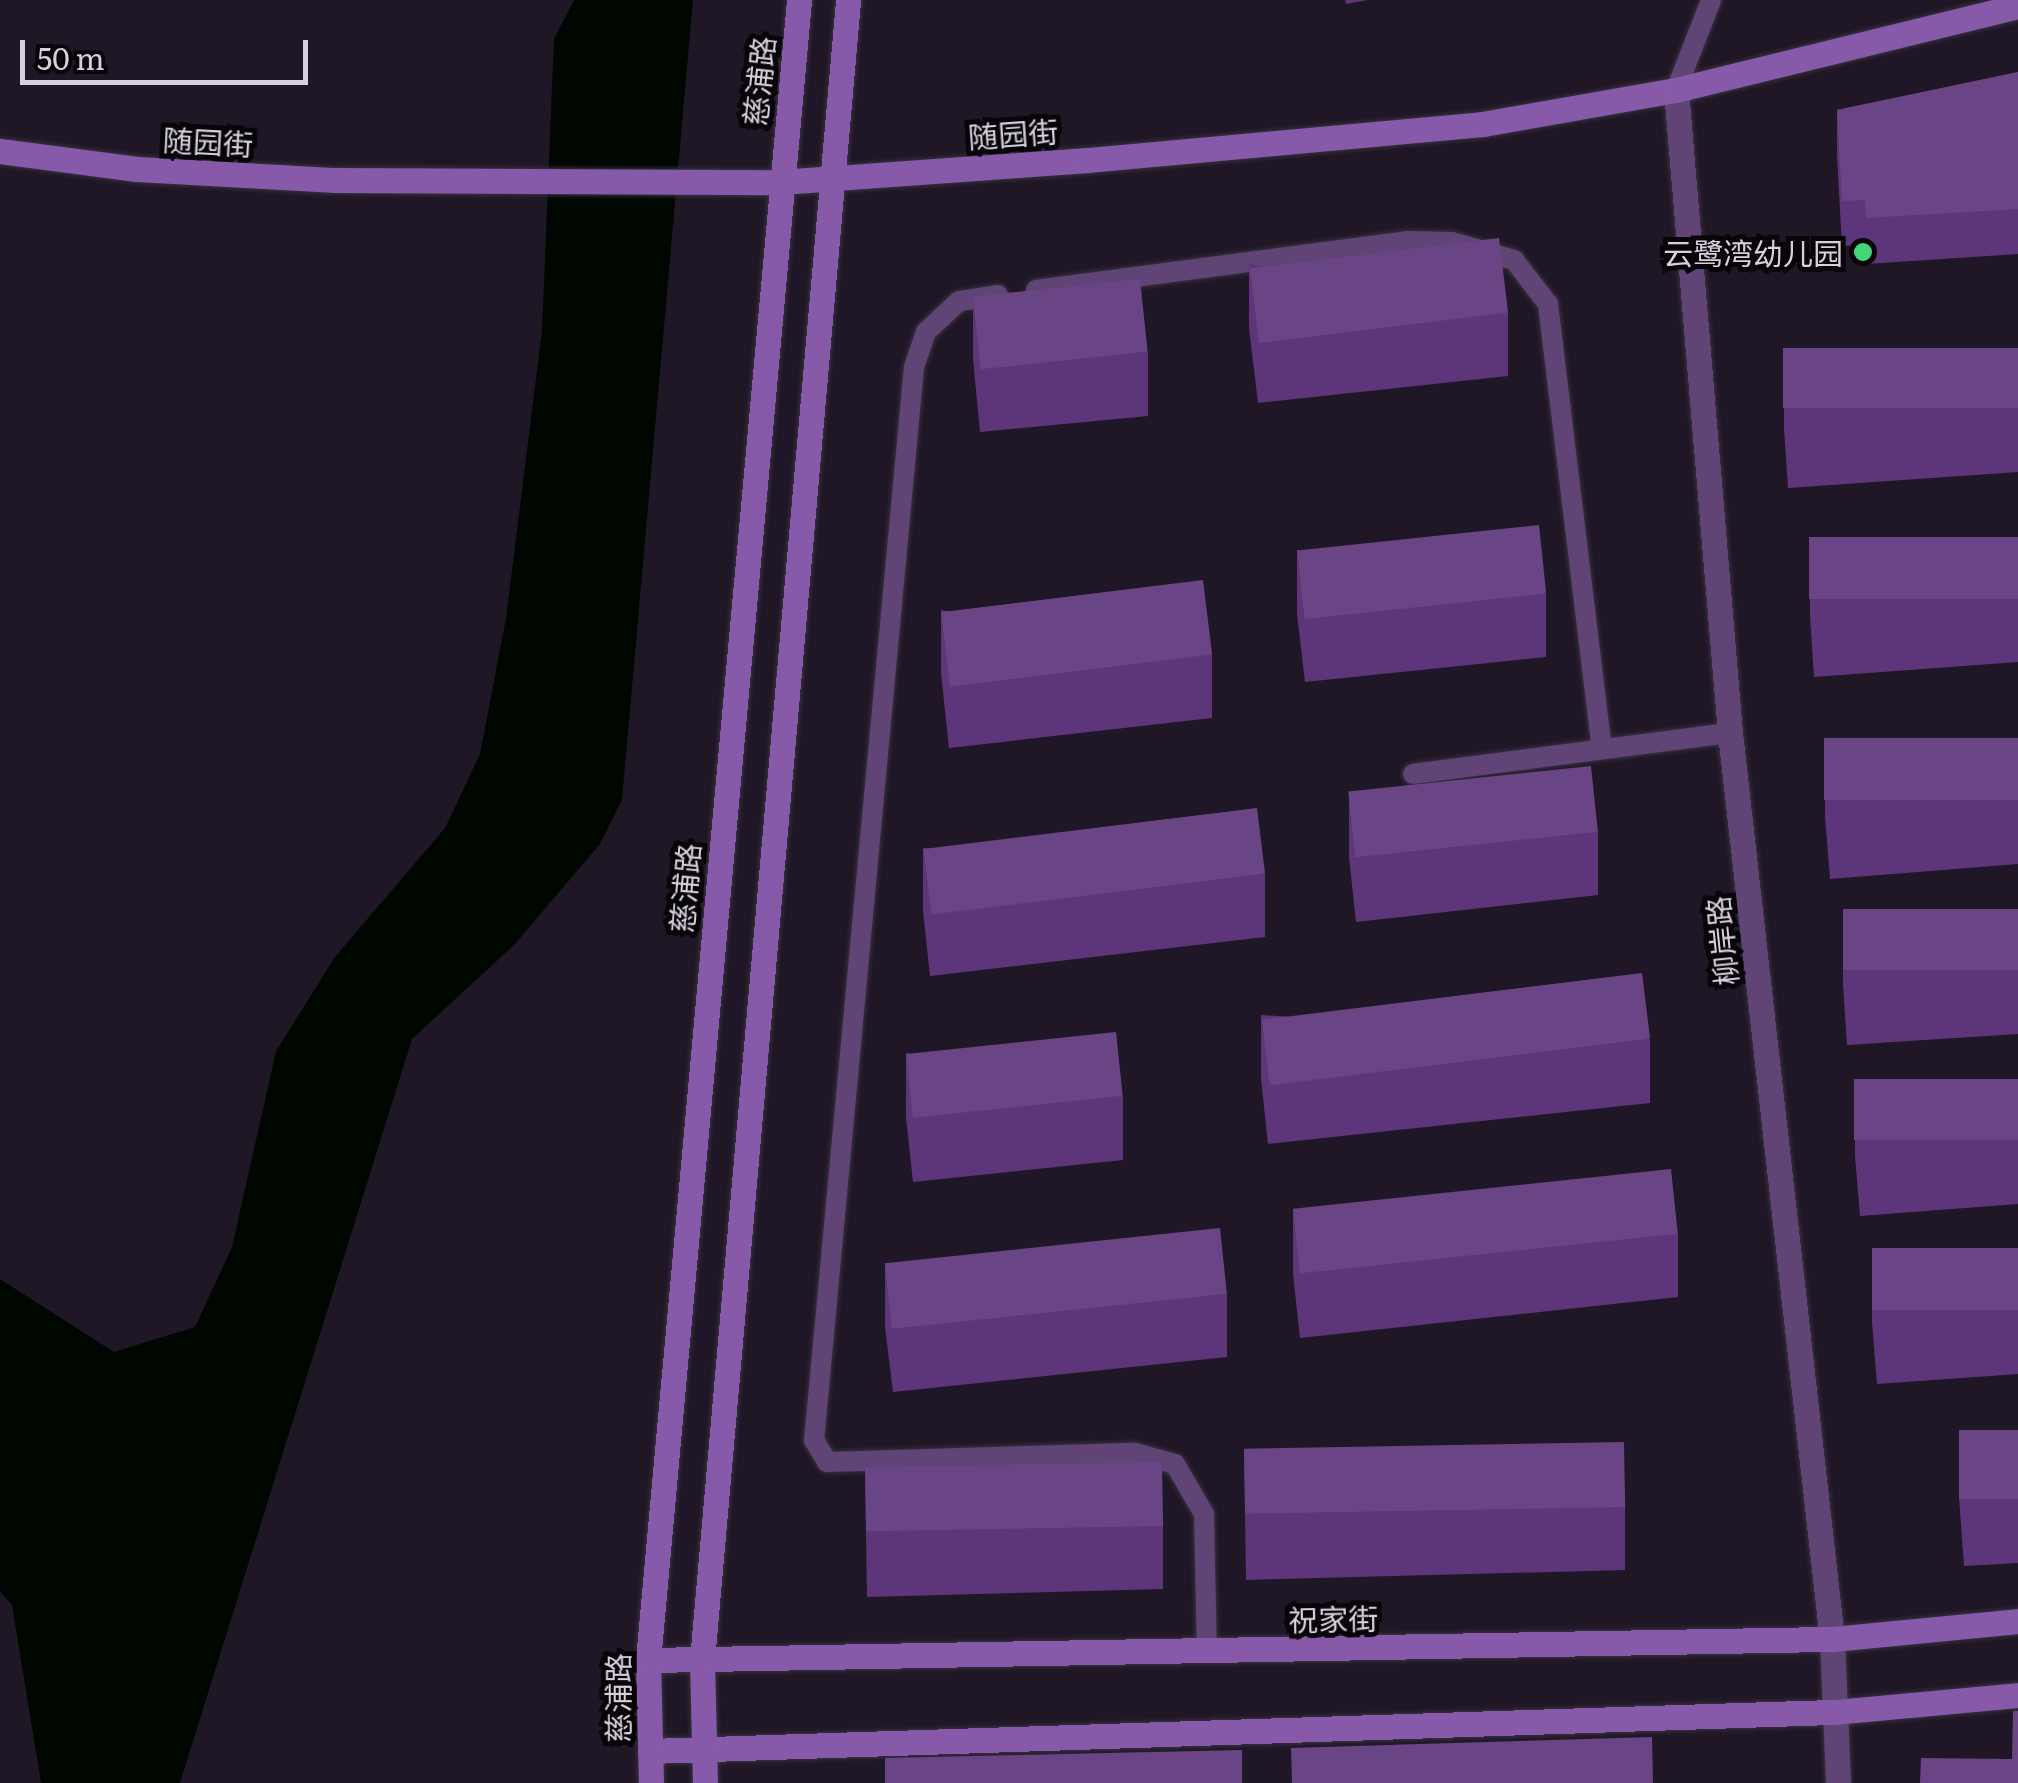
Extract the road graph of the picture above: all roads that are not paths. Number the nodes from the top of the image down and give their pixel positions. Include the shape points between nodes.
1 (799, 0) edge
2 (848, 0) edge
3 (1711, 0) edge
4 (2018, 6) edge
5 (1676, 90) junction
6 (0, 151) edge
7 (832, 178) junction
8 (780, 182) junction
9 (1730, 733) junction
10 (1602, 750) junction
11 (1412, 774) dead end
12 (2018, 1621) edge
13 (1832, 1639) junction
14 (1206, 1653) junction
15 (648, 1660) junction
16 (702, 1660) junction
17 (2018, 1695) edge
18 (1834, 1712) junction
19 (703, 1749) junction
20 (650, 1750) junction
21 (651, 1783) edge
22 (705, 1783) edge
23 (1838, 1783) edge

1 - 8 street, 慈浦路
2 - 7 street
3 - 5 lane
4 - 5 street, 随园街
5 - 7 street, 随园街 via 1483,124
5 - 9 street, 柳岸路
6 - 8 street, 随园街 via 137,169 336,180 681,176
7 - 8 street, 随园街
7 - 16 street
8 - 15 street, 慈浦路
9 - 10 lane
9 - 13 street, 柳岸路
10 - 11 lane
10 - 14 lane via 1548,304 1514,260 1452,242 1407,241 959,300 926,332 914,367 814,1440 828,1462 1135,1453 1176,1464 1204,1514
12 - 13 street, 祝家街
13 - 14 street, 祝家街
13 - 18 street, 柳岸路
14 - 16 street, 祝家街
15 - 16 street, 祝家街
15 - 20 street, 慈浦路
16 - 19 street
17 - 18 street
18 - 19 street
18 - 23 street, 柳岸路
19 - 20 street
19 - 22 street
20 - 21 street, 慈浦路

